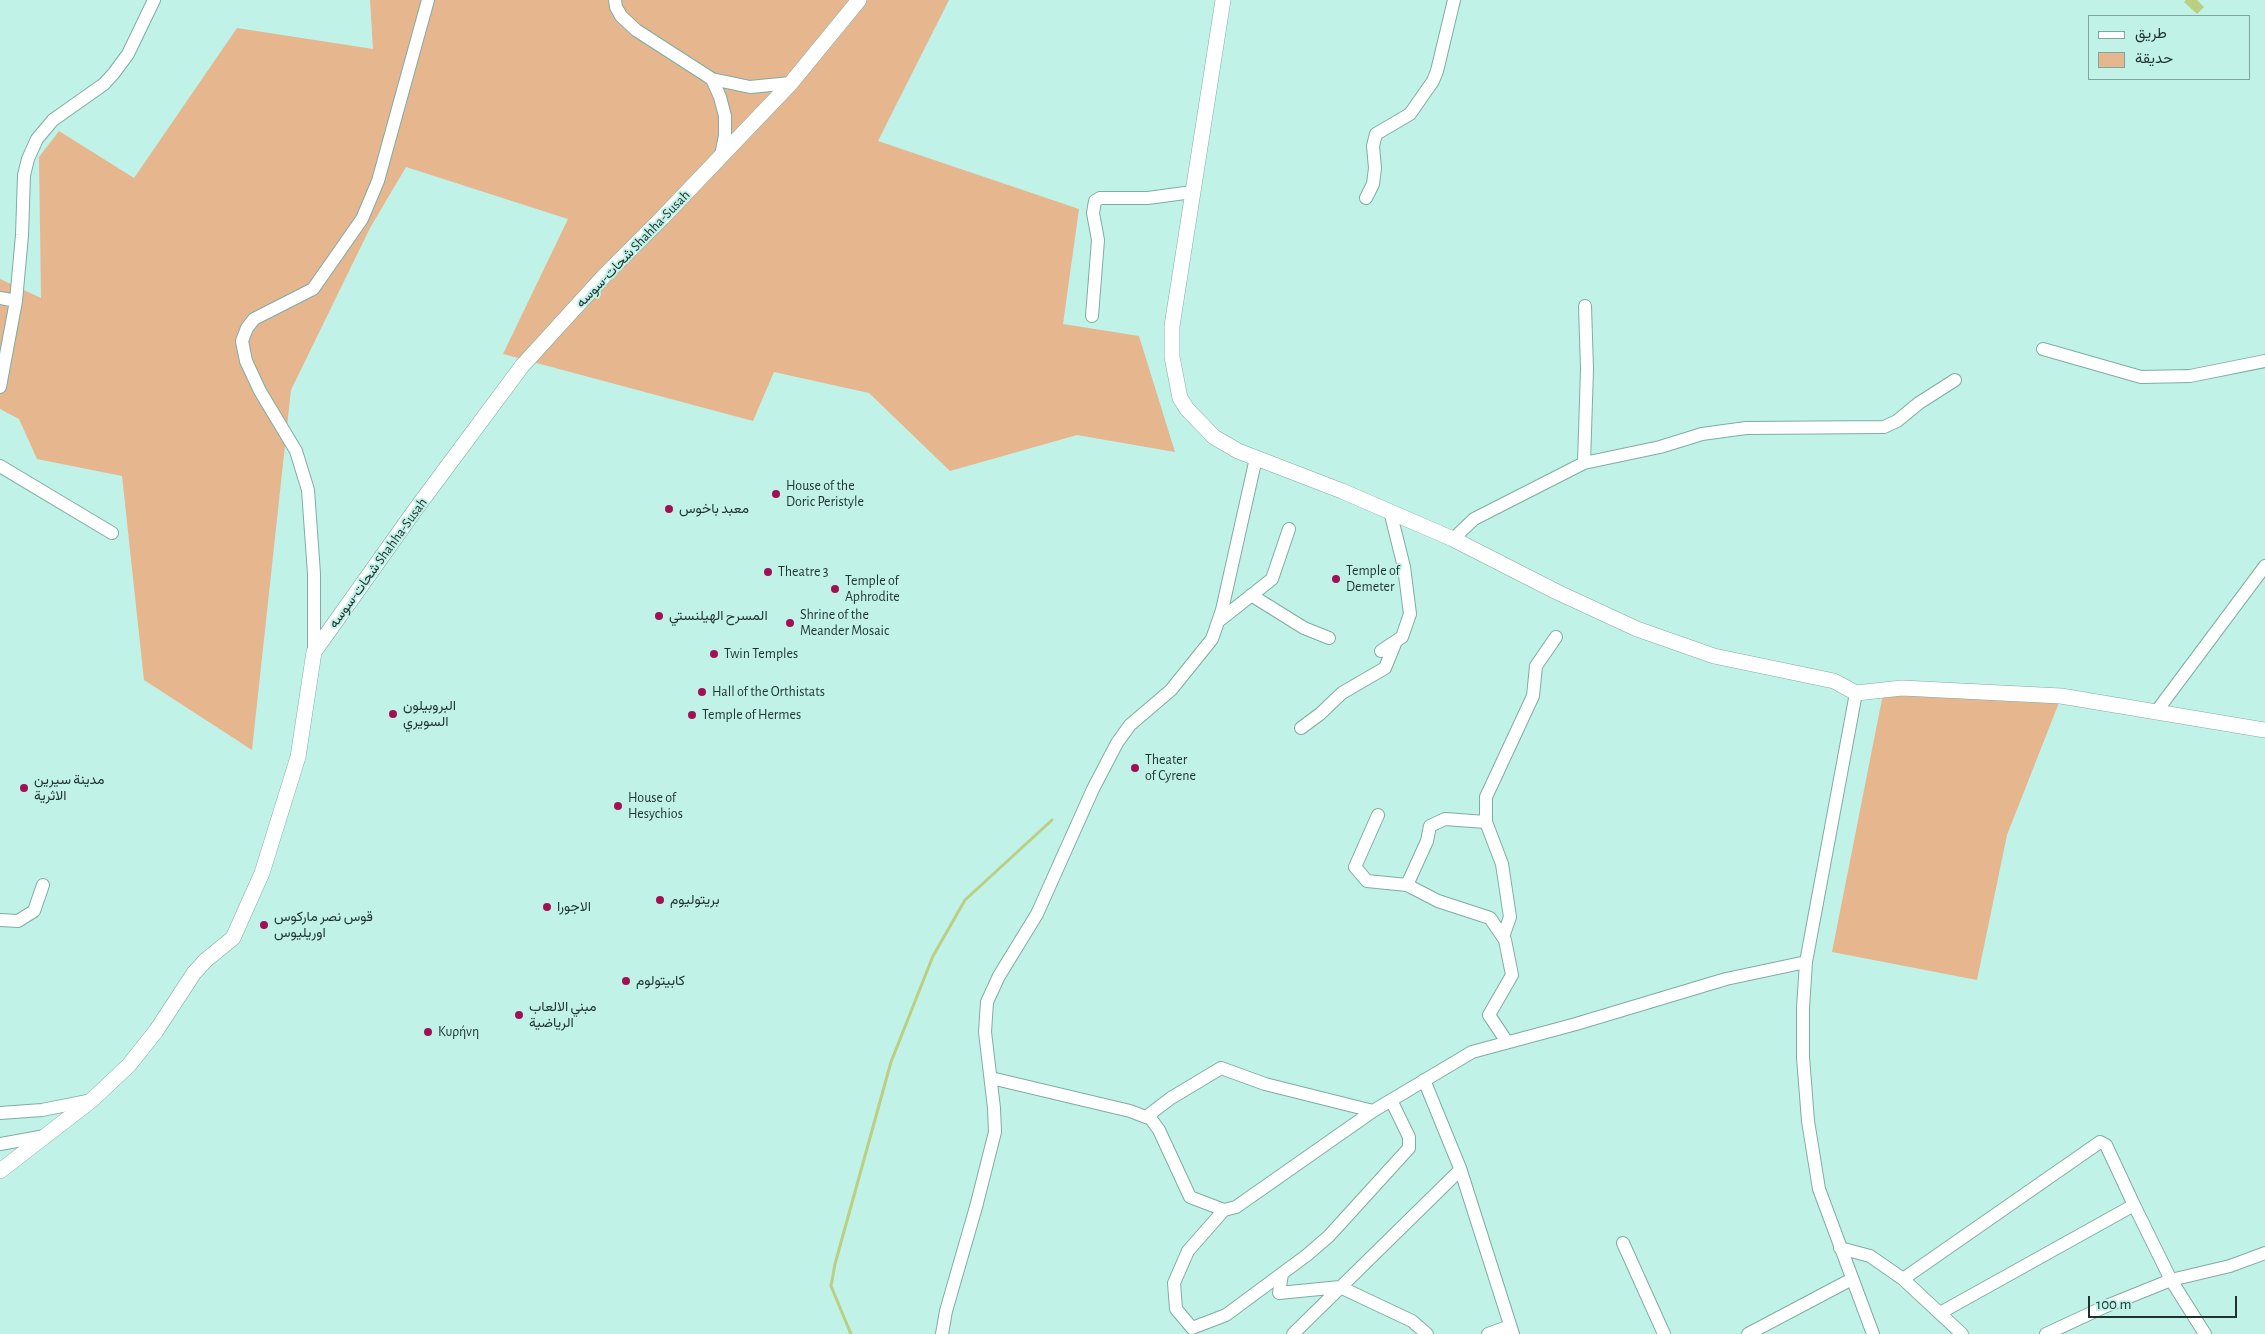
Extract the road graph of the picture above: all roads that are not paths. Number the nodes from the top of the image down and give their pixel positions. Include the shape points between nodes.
1 (154, 0) edge
2 (428, 0) edge
3 (615, 0) edge
4 (859, 0) edge
5 (1223, 0) edge
6 (1454, 0) edge
7 (712, 79) junction
8 (791, 83) junction
9 (722, 155) junction
10 (1192, 192) junction
11 (1366, 198) dead end
12 (0, 298) edge
13 (16, 301) junction
14 (1585, 306) dead end
15 (1092, 316) dead end
16 (2043, 349) dead end
17 (2265, 362) edge
18 (1955, 380) dead end
19 (0, 387) edge
20 (1256, 458) junction
21 (1584, 463) junction
22 (0, 466) edge
23 (1390, 511) junction
24 (1289, 529) dead end
25 (112, 533) dead end
26 (1453, 539) junction
27 (2265, 566) edge
28 (1251, 595) junction
29 (1220, 620) junction
30 (1556, 637) dead end
31 (1329, 638) dead end
32 (1396, 641) junction
33 (314, 652) junction
34 (1381, 652) dead end
35 (1856, 693) junction
36 (2156, 712) junction
37 (1301, 728) dead end
38 (2265, 730) edge
39 (1378, 815) dead end
40 (1486, 822) junction
41 (43, 885) dead end
42 (1407, 885) junction
43 (0, 920) edge
44 (1503, 937) junction
45 (1806, 962) junction
46 (1507, 1042) junction
47 (991, 1078) junction
48 (1424, 1080) junction
49 (92, 1100) junction
50 (1391, 1100) junction
51 (1372, 1110) junction
52 (0, 1113) edge
53 (1146, 1117) junction
54 (48, 1135) junction
55 (0, 1144) edge
56 (1460, 1170) junction
57 (0, 1172) edge
58 (2134, 1205) junction
59 (1224, 1210) junction
60 (1623, 1243) dead end
61 (1840, 1248) junction
62 (2265, 1253) edge
63 (1282, 1274) junction
64 (1852, 1279) junction
65 (1903, 1279) junction
66 (2171, 1280) junction
67 (1340, 1287) junction
68 (1940, 1313) junction
69 (1511, 1330) edge
70 (2050, 1333) edge
71 (942, 1334) edge
72 (1293, 1334) edge
73 (1427, 1334) edge
74 (1488, 1334) edge
75 (1664, 1334) edge
76 (1748, 1334) edge
77 (1873, 1334) edge
78 (1962, 1334) edge
79 (2205, 1334) edge

1 - 13 street via 128,54 114,73 104,84 53,120 37,139 24,175
2 - 33 street via 378,181 362,219 313,289 254,319 242,340 246,361 296,451 308,490 314,574
3 - 7 street via 621,16 636,30
4 - 8 main road, شحات-سوسه Shahha-Susah
5 - 10 main road
6 - 11 street via 1432,81 1410,114 1376,134 1373,184
7 - 8 street via 750,87
7 - 9 street via 725,116
8 - 9 main road, شحات-سوسه Shahha-Susah
9 - 33 main road, شحات-سوسه Shahha-Susah via 522,366
10 - 15 street via 1148,198 1100,198 1095,201 1093,212 1098,240
10 - 20 main road via 1172,326 1176,385 1186,409 1201,425 1225,444
12 - 13 street
13 - 19 street
14 - 21 street
16 - 17 street via 2141,377 2190,376
18 - 21 street via 1884,427 1746,428 1702,434 1660,447
20 - 23 main road
20 - 29 street
21 - 26 street via 1474,518
22 - 25 street
23 - 26 main road
23 - 32 street via 1404,567 1410,614 1402,637
24 - 28 street via 1272,579
26 - 35 main road via 1557,592 1674,643 1714,656 1834,681
27 - 36 street
28 - 29 street
28 - 31 street via 1304,628
29 - 47 street via 1212,639 1171,690 1130,725 1092,788 1037,914 987,1002 985,1018
30 - 40 street via 1536,666 1533,696 1486,798
32 - 34 street
32 - 37 street via 1385,668 1342,693
33 - 49 main road, شحات-سوسه Shahha-Susah via 298,757 262,873 237,930 227,945 206,960 194,974 129,1065
35 - 36 main road via 1902,688 2061,696
35 - 45 street
36 - 38 main road
39 - 42 street via 1355,867 1366,881
40 - 42 street via 1445,819 1430,826 1427,841
40 - 44 street via 1502,864 1510,917
41 - 43 street via 34,910 18,921
42 - 44 street via 1438,901 1490,918
44 - 46 street via 1512,975 1489,1015
45 - 46 street via 1726,979
45 - 61 street via 1802,1057 1808,1121 1819,1189
46 - 48 street via 1472,1052
47 - 53 street
47 - 71 street via 995,1132
48 - 50 street
48 - 56 street
49 - 52 street via 42,1110
49 - 54 main road, شحات-سوسه Shahha-Susah
50 - 51 street
50 - 63 street via 1409,1137 1410,1146 1329,1236
51 - 53 street via 1265,1084 1221,1068
51 - 59 street via 1236,1207
53 - 59 street via 1159,1130 1190,1197
54 - 55 street
54 - 57 main road, شحات-سوسه Shahha-Susah
56 - 67 street
56 - 69 street
58 - 65 street via 2106,1145 2100,1142
58 - 66 street
58 - 68 street
59 - 63 street via 1188,1251 1177,1273 1174,1300 1179,1314 1189,1326 1192,1328 1226,1315
60 - 75 street
61 - 64 street
61 - 65 street via 1870,1256
62 - 66 street via 2230,1266
63 - 67 street via 1279,1293
64 - 76 street
64 - 77 street
65 - 68 street
66 - 70 street
66 - 79 street
67 - 72 street
67 - 73 street via 1412,1321
68 - 78 street
69 - 74 street

